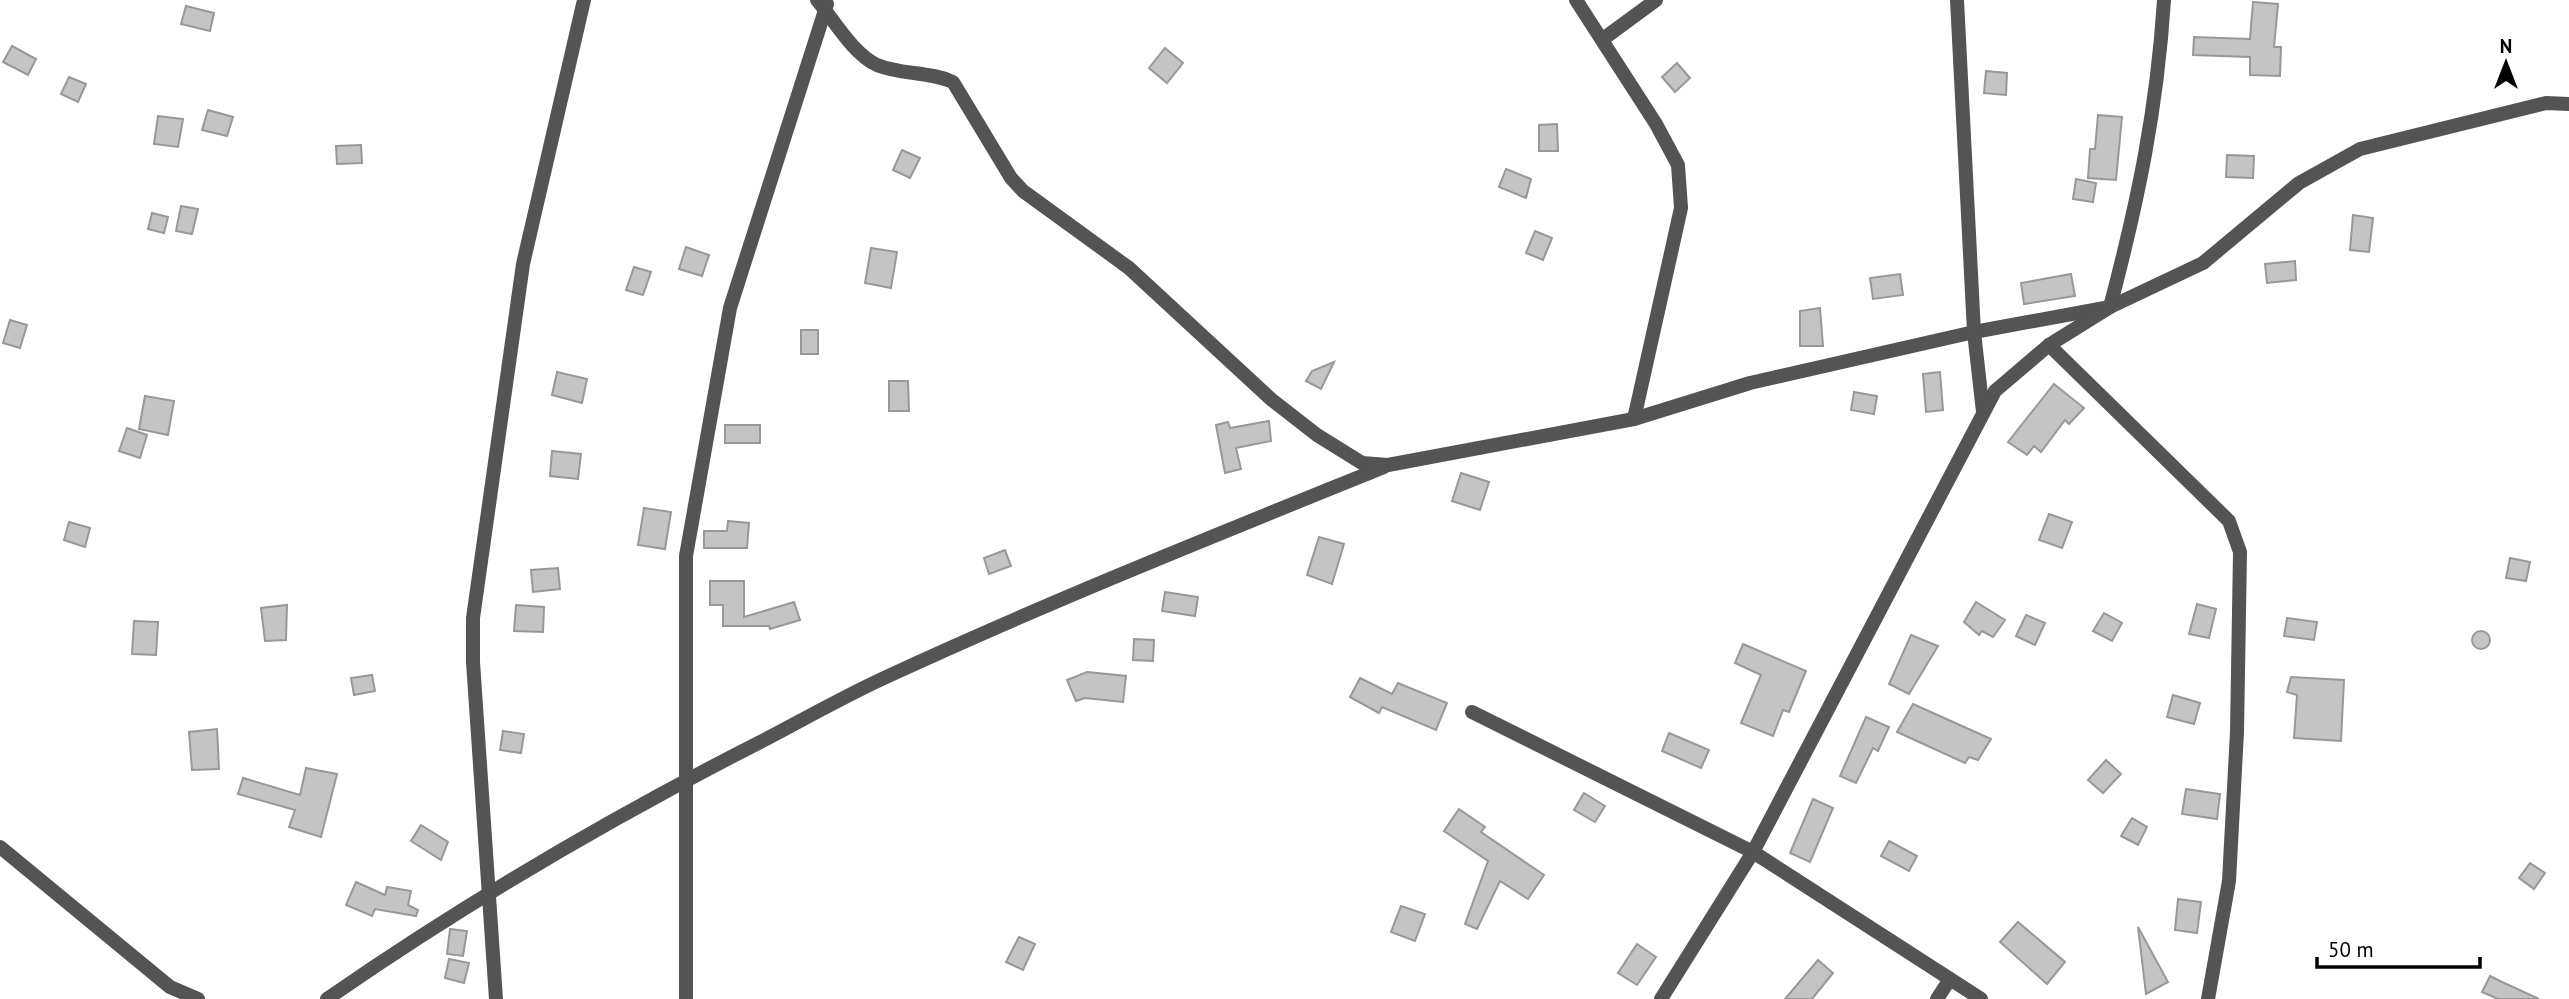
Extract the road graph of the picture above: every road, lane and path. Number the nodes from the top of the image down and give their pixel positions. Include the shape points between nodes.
1 (584, 0) edge
2 (1576, 0) edge
3 (1656, 0) edge
4 (1956, 0) edge
5 (2164, 0) edge
6 (824, 3) edge
7 (1603, 39) junction
8 (2569, 104) edge
9 (2110, 307) junction
10 (1974, 332) junction
11 (2049, 345) junction
12 (1983, 412) junction
13 (1634, 419) junction
14 (1388, 465) junction
15 (1472, 712) dead end
16 (685, 780) junction
17 (0, 847) edge
18 (1753, 852) junction
19 (488, 897) junction
20 (1950, 979) junction
21 (198, 999) edge
22 (327, 999) edge
23 (496, 999) edge
24 (686, 999) edge
25 (1661, 999) edge
26 (1937, 999) edge
27 (1981, 999) edge
28 (2208, 999) edge

1 - 19 street via 523,264 472,618
2 - 7 street
3 - 7 street
4 - 10 street
5 - 9 street via 2159,80 2142,182
6 - 14 street via 864,57 879,66 938,75 953,82 1023,191 1129,268 1272,400 1362,463
6 - 16 street via 730,308 686,556
7 - 13 street via 1657,124 1679,176 1681,208
8 - 9 street via 2546,103 2360,149 2299,183 2203,263
9 - 10 street
9 - 11 street
10 - 12 street
10 - 13 street via 1751,383
11 - 12 street via 1995,391
11 - 28 street via 2229,521 2237,535 2237,718 2229,881
12 - 18 street
13 - 14 street
14 - 16 street via 1112,577 894,673
15 - 18 street
16 - 19 street
16 - 24 street
17 - 21 street via 170,987
18 - 20 street
18 - 25 street
19 - 22 street
19 - 23 street
20 - 26 street
20 - 27 street

